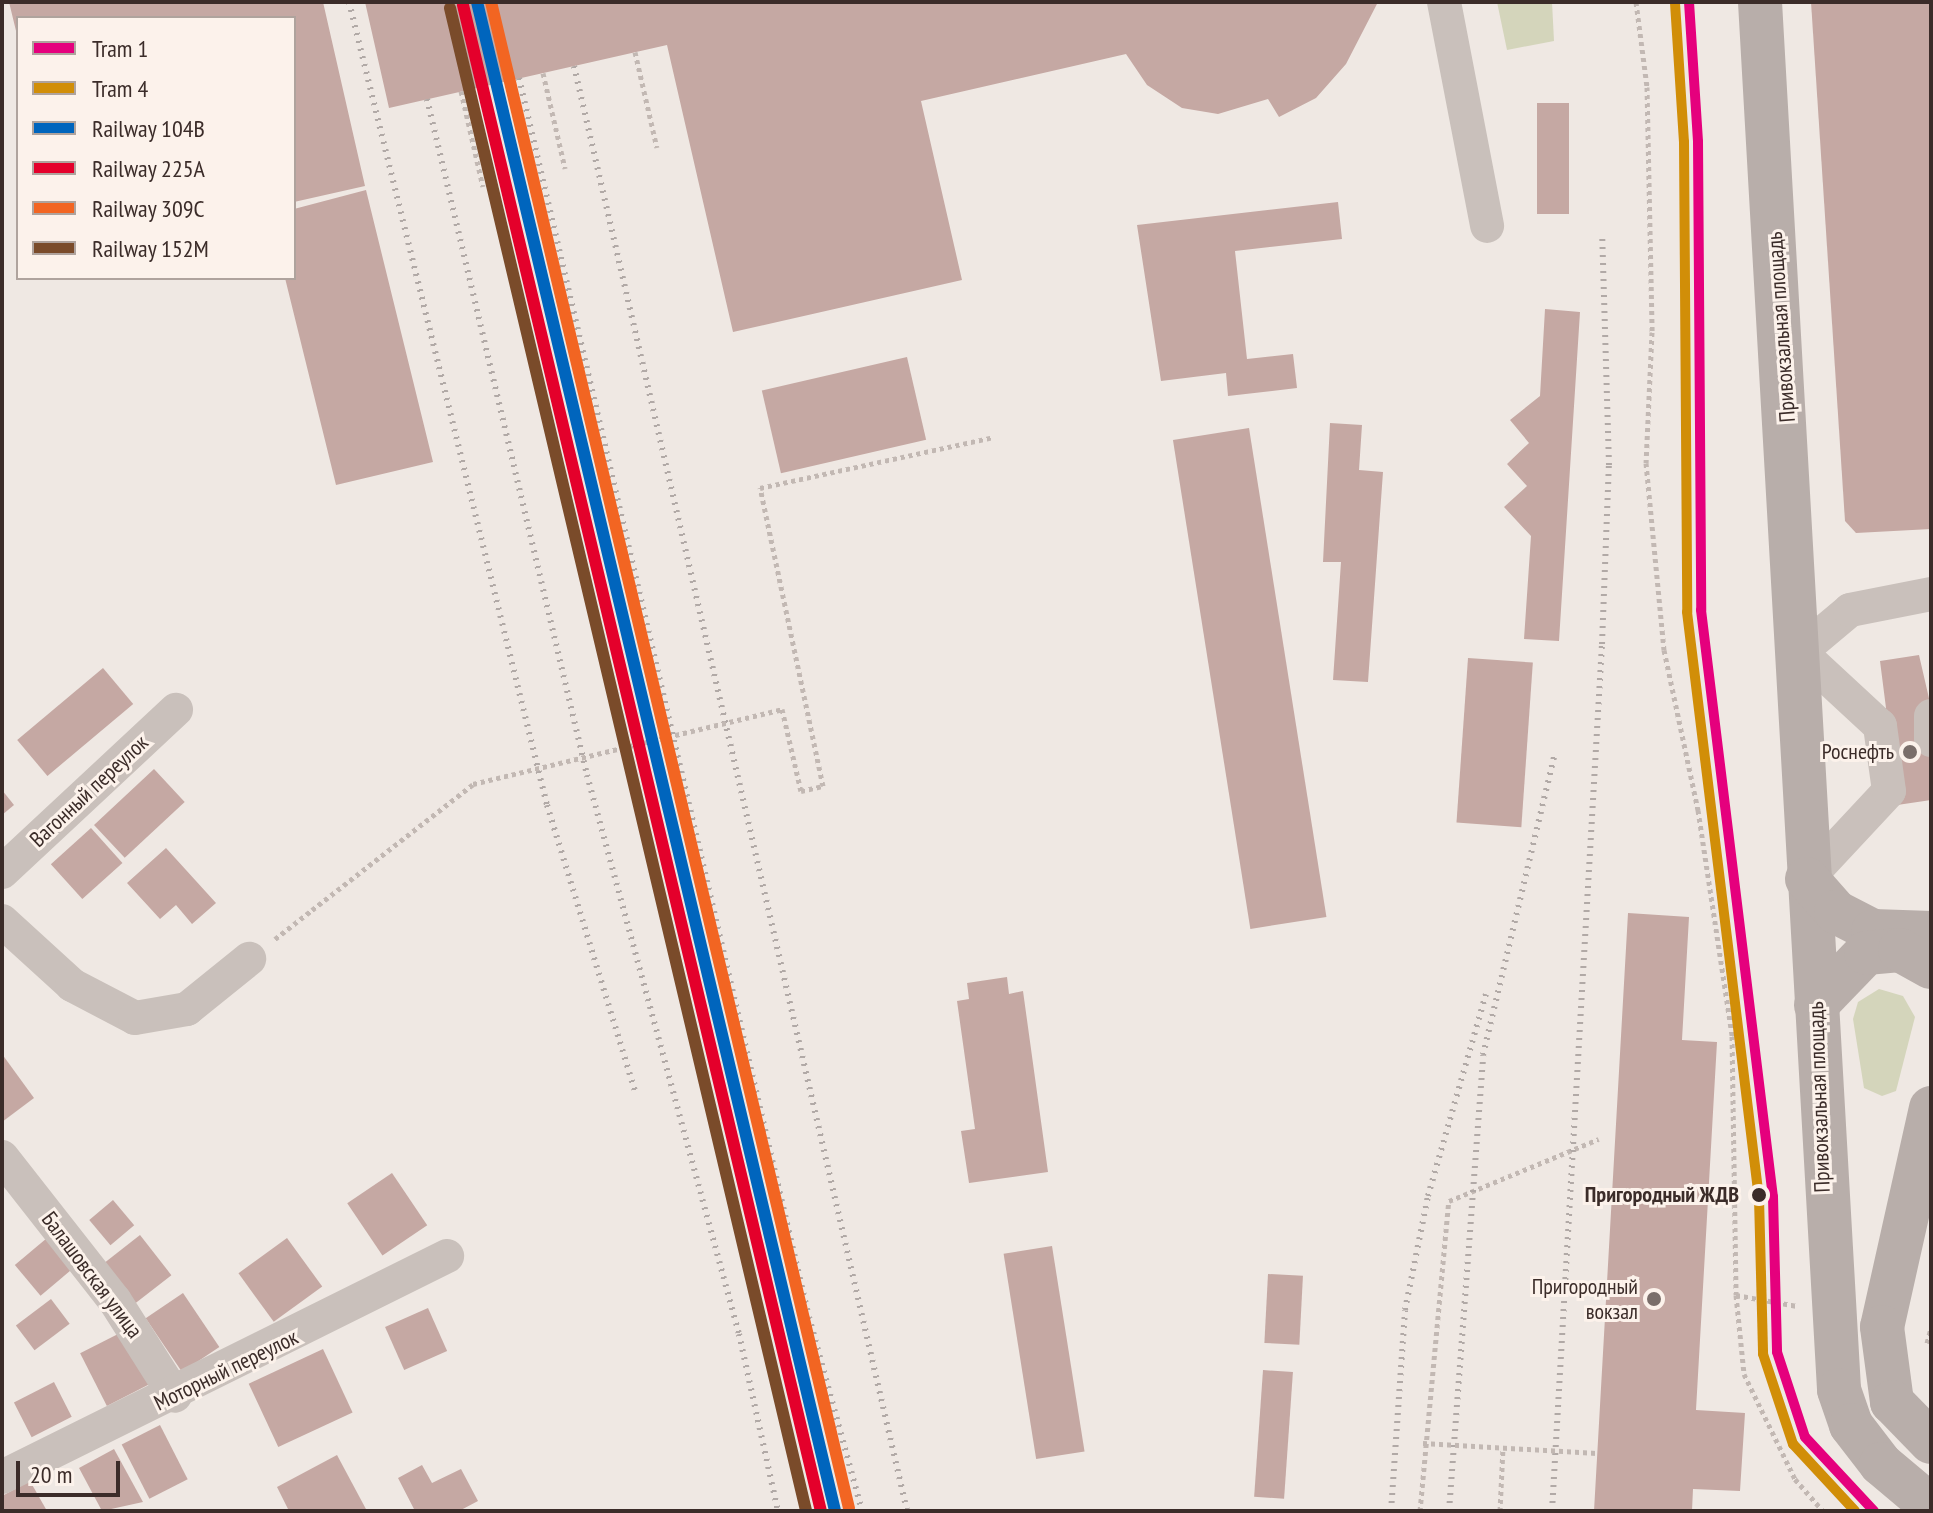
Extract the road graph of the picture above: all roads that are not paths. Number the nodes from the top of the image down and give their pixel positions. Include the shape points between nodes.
1 (1444, 2) edge
2 (1760, 2) edge
3 (1487, 226) dead end
4 (1931, 594) edge
5 (1800, 652) junction
6 (176, 710) dead end
7 (1931, 716) edge
8 (1931, 740) edge
9 (2, 872) edge
10 (1807, 879) junction
11 (2, 921) edge
12 (1931, 933) edge
13 (249, 959) road end
14 (1931, 967) edge
15 (1816, 1005) junction
16 (1931, 1108) edge
17 (2, 1157) edge
18 (447, 1256) dead end
19 (175, 1396) junction
20 (1931, 1442) edge
21 (2, 1477) edge
22 (1931, 1506) edge

1 - 3 street
2 - 5 main road, Привокзальная площадь
4 - 5 street via 1850,610
5 - 10 main road, Привокзальная площадь
5 - 10 street via 1880,726 1889,791
6 - 9 street, Вагонный переулок
7 - 8 street
10 - 12 main road via 1836,912 1873,931
10 - 15 main road, Привокзальная площадь
11 - 13 street via 72,985 135,1018 187,1009
14 - 15 main road via 1900,950 1866,953
15 - 22 main road, Привокзальная площадь via 1833,1317 1843,1401 1881,1464
16 - 20 main road via 1882,1327 1892,1402
17 - 19 street, Балашовская улица via 115,1301
18 - 19 street, Моторный переулок
19 - 21 street, Моторный переулок

